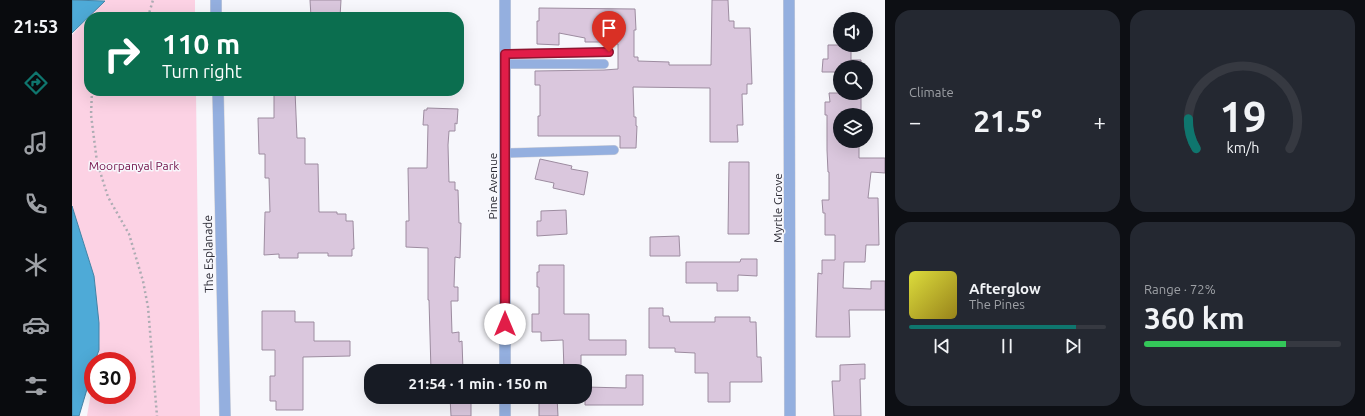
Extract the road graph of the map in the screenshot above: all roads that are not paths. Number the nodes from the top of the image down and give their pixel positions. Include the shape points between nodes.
1 (216, 0) edge
2 (504, 0) edge
3 (789, 0) edge
4 (216, 12) edge
5 (609, 52) dead end
6 (505, 59) junction
7 (604, 64) dead end
8 (218, 96) edge
9 (614, 150) dead end
10 (505, 153) junction
11 (505, 364) edge
12 (505, 404) edge
13 (225, 416) edge
14 (505, 416) edge
15 (790, 416) edge

1 - 4 street
2 - 6 street, Pine Avenue
3 - 15 street, Myrtle Grove
5 - 6 lane
6 - 7 lane
6 - 10 street, Pine Avenue
8 - 13 street, The Esplanade
9 - 10 lane
10 - 11 street, Pine Avenue
12 - 14 street

